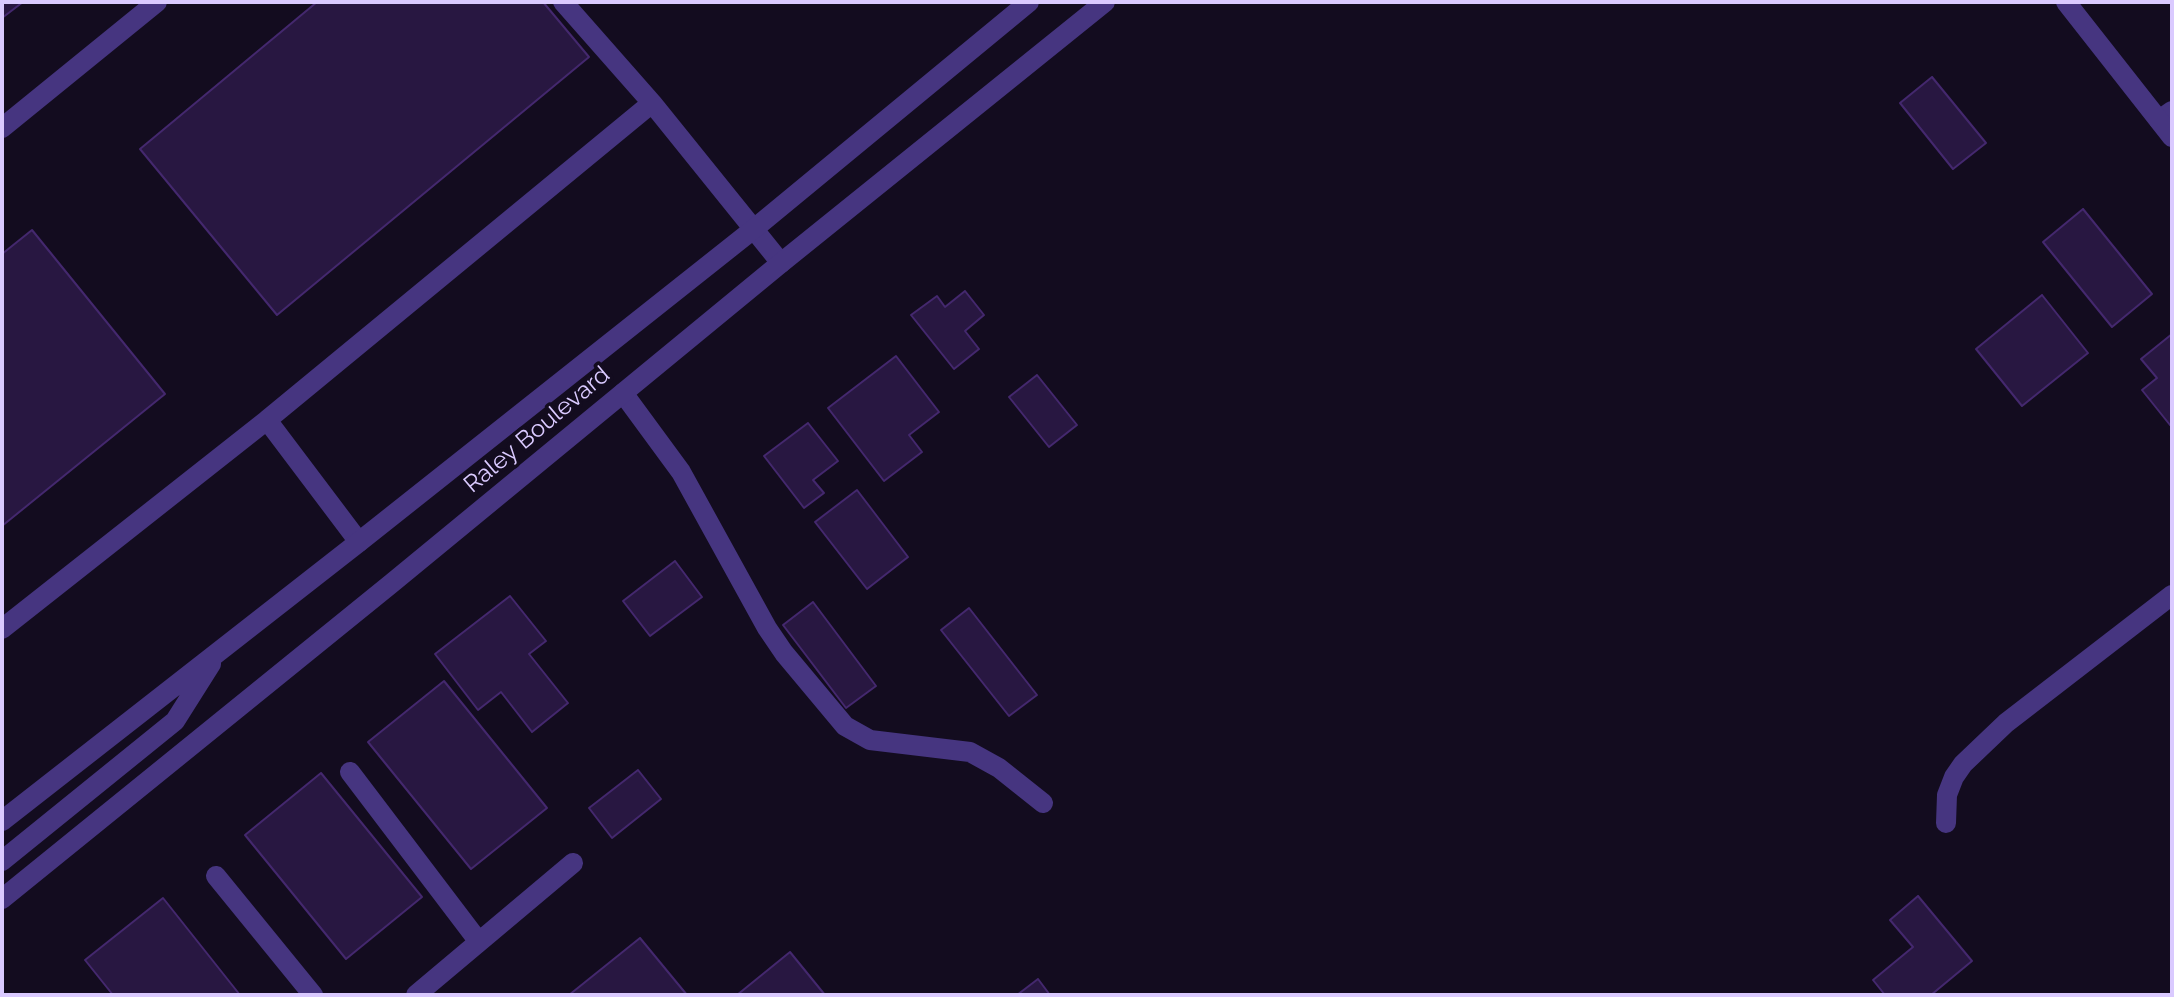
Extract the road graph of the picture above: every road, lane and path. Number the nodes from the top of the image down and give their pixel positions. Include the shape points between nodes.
1 (157, 2) edge
2 (563, 2) edge
3 (1029, 2) edge
4 (1105, 2) edge
5 (2066, 2) edge
6 (652, 103) junction
7 (2168, 123) edge
8 (2, 128) edge
9 (755, 228) junction
10 (781, 263) junction
11 (623, 393) junction
12 (267, 420) junction
13 (359, 542) junction
14 (2172, 595) edge
15 (2, 629) edge
16 (220, 651) junction
17 (350, 772) dead end
18 (1043, 803) dead end
19 (2, 821) edge
20 (1946, 823) dead end
21 (2, 861) edge
22 (573, 863) dead end
23 (216, 876) dead end
24 (2, 899) edge
25 (479, 942) junction
26 (313, 995) edge
27 (416, 995) edge

1 - 8 street
2 - 6 street
3 - 9 street, Raley Boulevard
4 - 10 street, Raley Boulevard
5 - 7 street
6 - 9 street
6 - 12 street
9 - 10 street
9 - 13 street, Raley Boulevard
10 - 11 street, Raley Boulevard
11 - 18 street via 681,472 767,628 845,726 870,740 970,752
11 - 24 street, Raley Boulevard
12 - 13 street
12 - 15 street
13 - 16 street, Raley Boulevard
14 - 20 street via 2006,723 1963,764 1947,795
16 - 19 street, Raley Boulevard
16 - 21 street via 175,721
17 - 25 street
22 - 25 street
23 - 26 street
25 - 27 street

